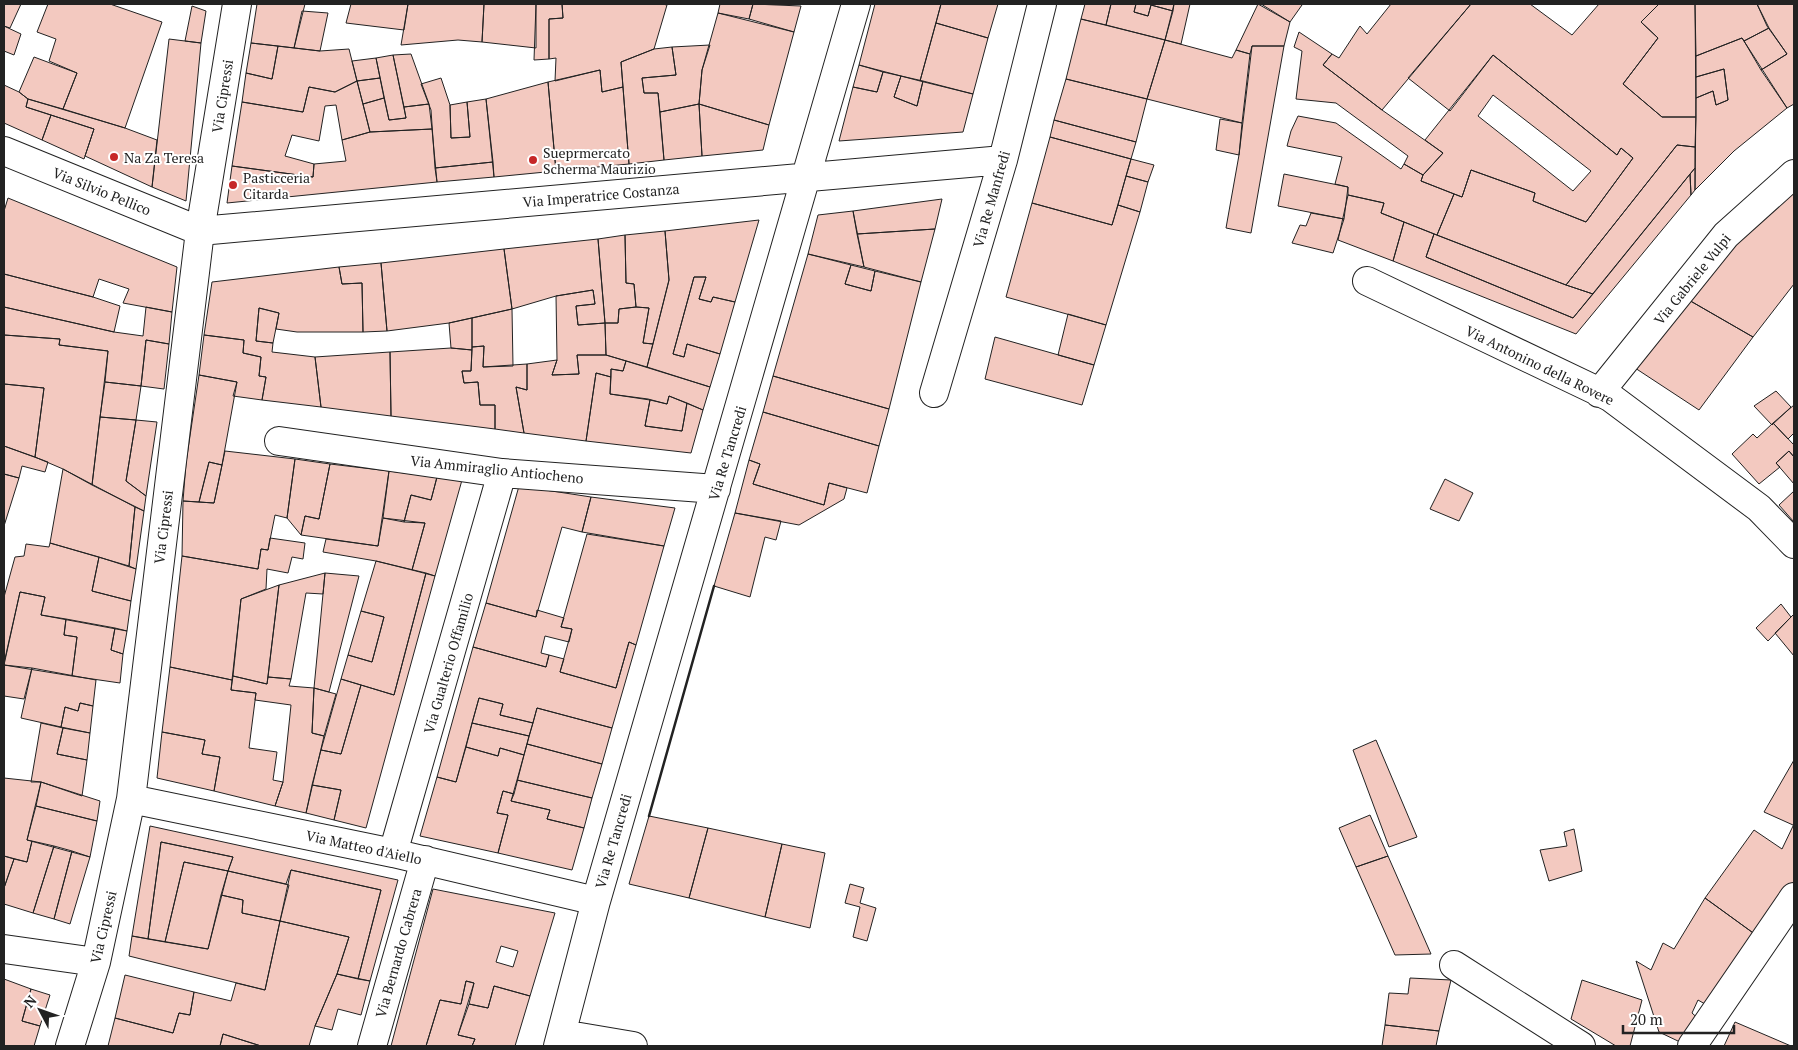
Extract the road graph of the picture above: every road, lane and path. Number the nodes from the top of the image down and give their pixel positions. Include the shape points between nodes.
1 (237, 4) edge
2 (856, 4) edge
3 (1042, 4) edge
4 (4, 151) edge
5 (1003, 160) junction
6 (1794, 174) edge
7 (806, 177) junction
8 (200, 230) junction
9 (1367, 281) dead end
10 (934, 393) dead end
11 (1600, 393) junction
12 (279, 442) dead end
13 (502, 473) junction
14 (716, 489) junction
15 (1794, 544) edge
16 (131, 799) junction
17 (393, 853) junction
18 (425, 860) junction
19 (1794, 897) edge
20 (596, 901) junction
21 (4, 949) edge
22 (96, 962) junction
23 (1454, 965) dead end
24 (560, 1040) edge
25 (70, 1046) edge
26 (372, 1046) edge
27 (633, 1046) edge
28 (1581, 1046) edge
29 (1692, 1046) edge

1 - 8 street, Via Cipressi
2 - 7 street, Via Re Tancredi
3 - 5 street, Via Re Manfredi
4 - 8 street, Via Silvio Pellico
5 - 7 street, Via Imperatrice Costanza
5 - 10 street, Via Re Manfredi
6 - 11 street, Via Gabriele Vulpi via 1726,235
7 - 8 street, Via Imperatrice Costanza
7 - 14 street, Via Re Tancredi
8 - 16 street, Via Cipressi
9 - 11 street, Via Antonino della Rovere
11 - 15 street, Via Antonino della Rovere via 1610,397 1759,508
12 - 13 street, Via Ammiraglio Antiocheno
13 - 14 street, Via Ammiraglio Antiocheno
13 - 17 street, Via Gualterio Offamilio
14 - 20 street, Via Re Tancredi
16 - 17 street, Via Matteo d'Aiello
16 - 22 street, Via Cipressi
17 - 18 street, Via Matteo d'Aiello
18 - 20 street, Via Matteo d'Aiello
18 - 26 street, Via Bernardo Cabrera
19 - 29 street
20 - 24 street, Via Re Tancredi
21 - 22 street
22 - 25 street, Via Cipressi
23 - 28 street
24 - 27 street

